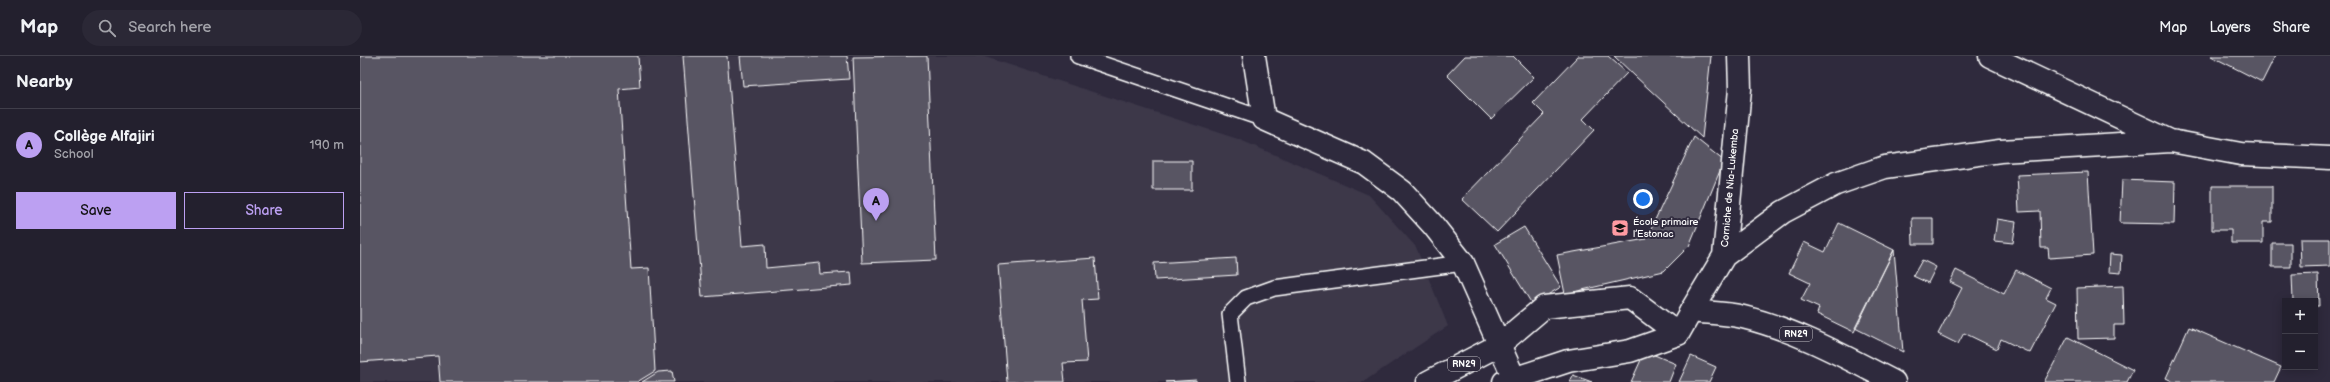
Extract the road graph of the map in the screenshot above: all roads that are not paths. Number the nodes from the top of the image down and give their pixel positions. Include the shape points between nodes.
1 (1078, 56) edge
2 (1254, 56) edge
3 (1739, 56) edge
4 (1990, 56) edge
5 (1264, 119) junction
6 (2171, 141) junction
7 (2330, 158) edge
8 (1724, 256) junction
9 (1463, 264) junction
10 (1691, 311) junction
11 (1678, 334) junction
12 (1499, 345) junction
13 (1509, 380) edge
14 (1238, 382) edge
15 (1428, 382) edge
16 (1894, 382) edge

1 - 5 lane
2 - 5 street
3 - 8 street, Corniche de Nia-Lukemba via 1740,89
4 - 6 street
5 - 9 street via 1364,163 1402,191
6 - 7 street via 2241,154
6 - 8 street via 2000,151 1885,167 1836,184 1783,212
8 - 10 street, Corniche de Nia-Lukemba
9 - 12 street
9 - 14 lane via 1274,288 1246,298 1230,314
10 - 11 street, Corniche de Nia-Lukemba
10 - 16 street, RN29 via 1741,317 1774,326 1818,342
11 - 12 street, RN29 via 1630,298 1544,307
11 - 13 street via 1630,351 1568,361
12 - 13 street
12 - 15 street, RN29

